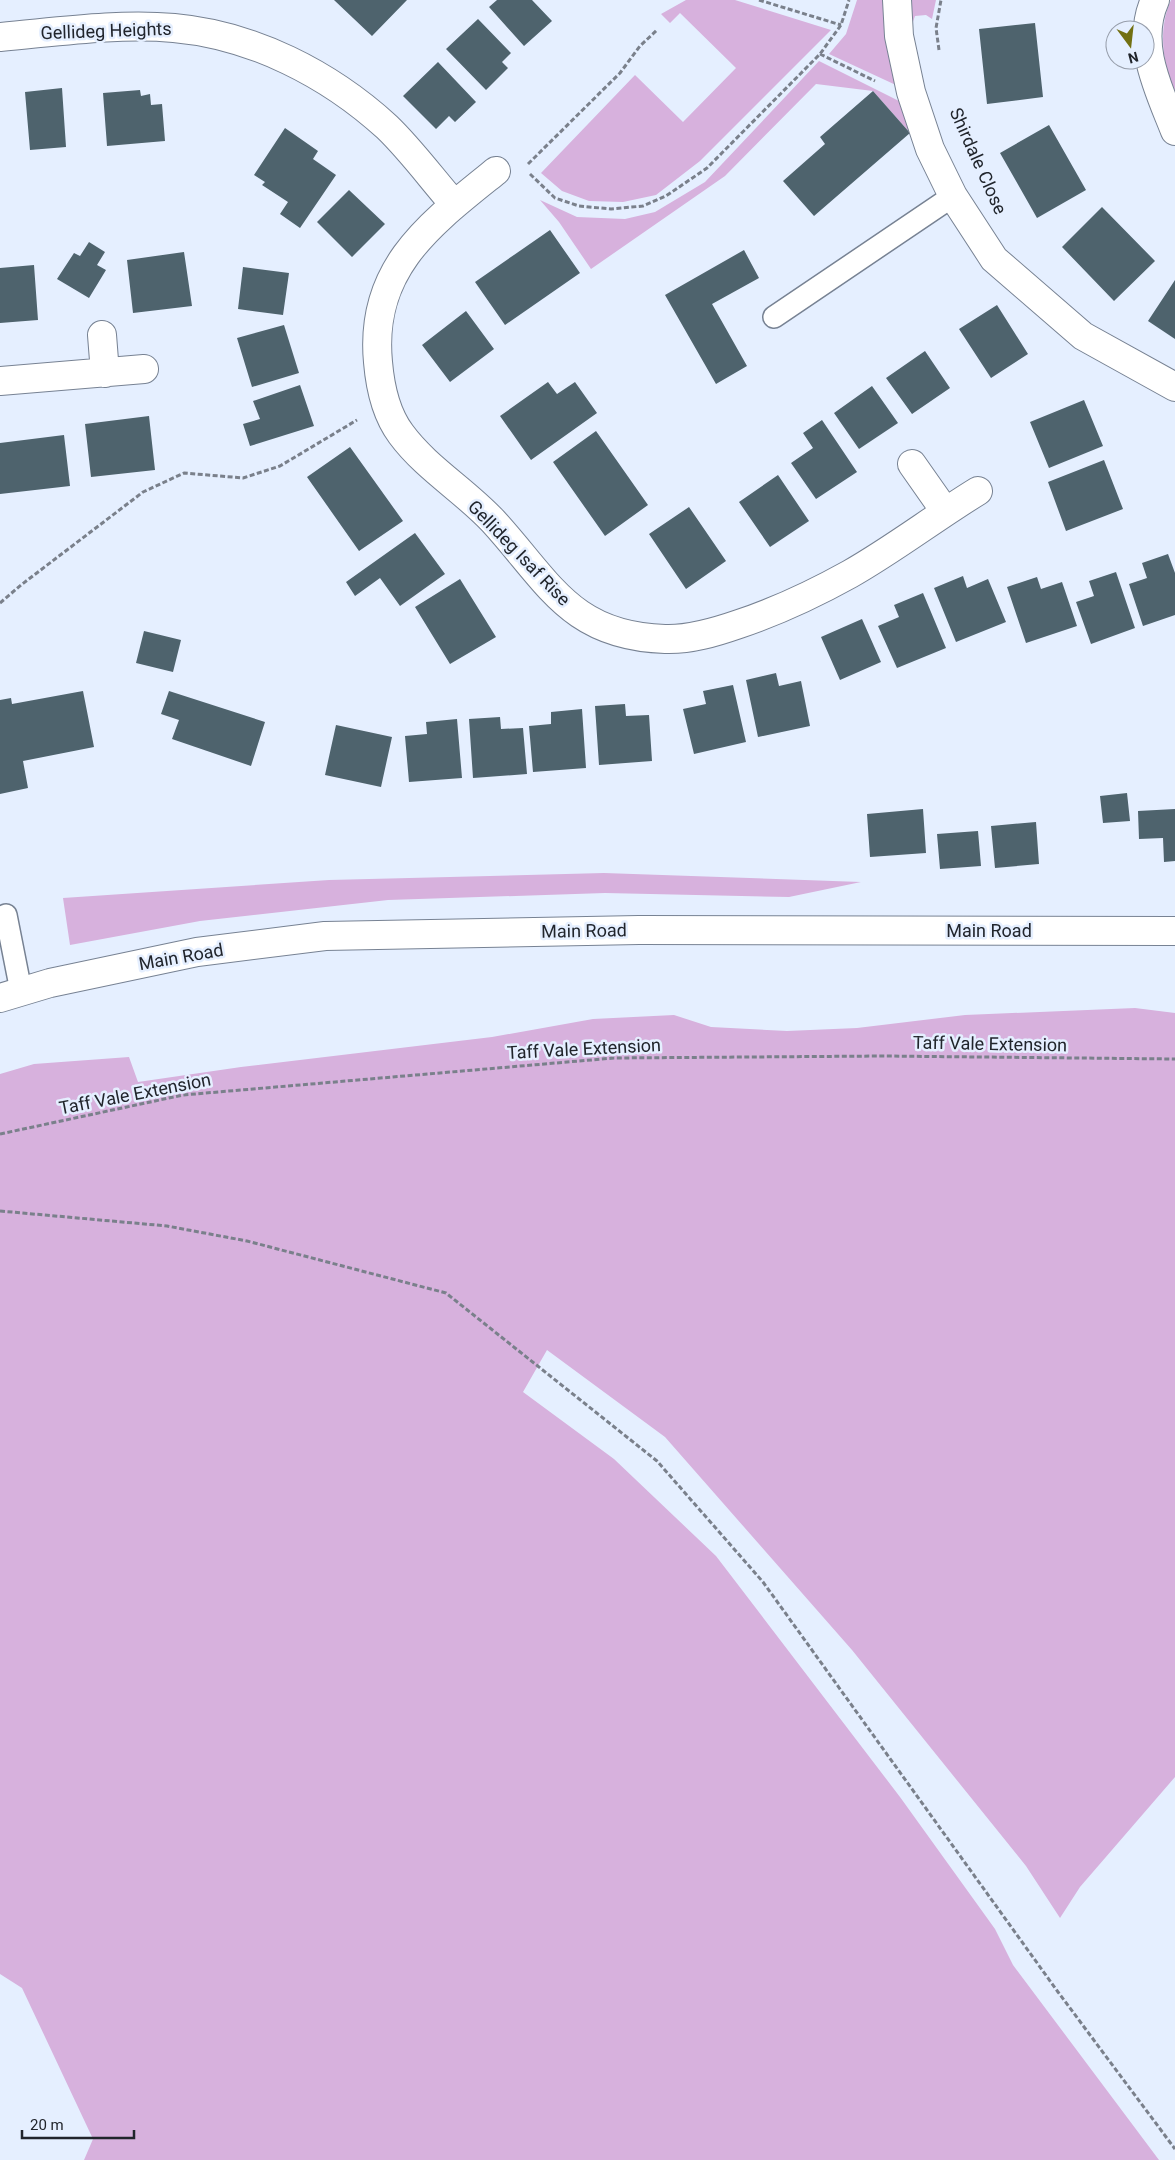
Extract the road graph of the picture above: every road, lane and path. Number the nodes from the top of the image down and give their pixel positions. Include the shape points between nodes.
1 (759, 0) edge
2 (849, 0) edge
3 (897, 0) edge
4 (941, 0) edge
5 (1155, 0) edge
6 (841, 25) junction
7 (657, 30) dead end
8 (0, 37) edge
9 (939, 53) dead end
10 (820, 54) junction
11 (911, 92) junction
12 (1175, 131) edge
13 (496, 170) dead end
14 (953, 196) junction
15 (454, 204) junction
16 (774, 317) dead end
17 (102, 335) dead end
18 (144, 369) dead end
19 (105, 373) junction
20 (0, 382) edge
21 (1175, 387) edge
22 (385, 402) junction
23 (912, 464) dead end
24 (978, 492) dead end
25 (945, 511) junction
26 (0, 603) edge
27 (6, 915) dead end
28 (1175, 931) edge
29 (10, 995) edge
30 (1175, 1059) edge
31 (0, 1134) edge
32 (0, 1211) edge
33 (1175, 2149) edge

1 - 6 path
2 - 6 path
3 - 11 street via 899,36
4 - 9 path via 936,28
5 - 12 street via 1146,40 1154,76
6 - 10 path
7 - 10 path via 620,73 524,168 555,198 579,206 612,209 643,206 666,196 707,168
8 - 15 street, Gellideg Heights via 133,27 174,28 213,34 265,49 338,87 388,128
10 - 11 path via 900,94
11 - 14 street via 930,149
13 - 15 street, Gellideg Isaf Rise
14 - 16 lane
14 - 21 street via 994,259 1032,294 1083,336
15 - 22 street, Gellideg Isaf Rise via 413,243 390,279 378,316 376,345
17 - 19 street
18 - 19 street
19 - 20 street
22 - 25 street, Gellideg Isaf Rise via 400,432 422,458 492,520 553,593 579,615 622,634 667,639 686,637 714,633 768,615 852,573
22 - 26 path via 280,466 243,478 184,472 143,492
23 - 25 street
24 - 25 street, Gellideg Isaf Rise
27 - 29 lane
28 - 29 street, Main Road via 639,930 325,936 197,952 50,983
30 - 31 path, Taff Vale Extension via 614,1058 183,1095
32 - 33 path via 166,1226 247,1242 446,1293 657,1461 763,1582

